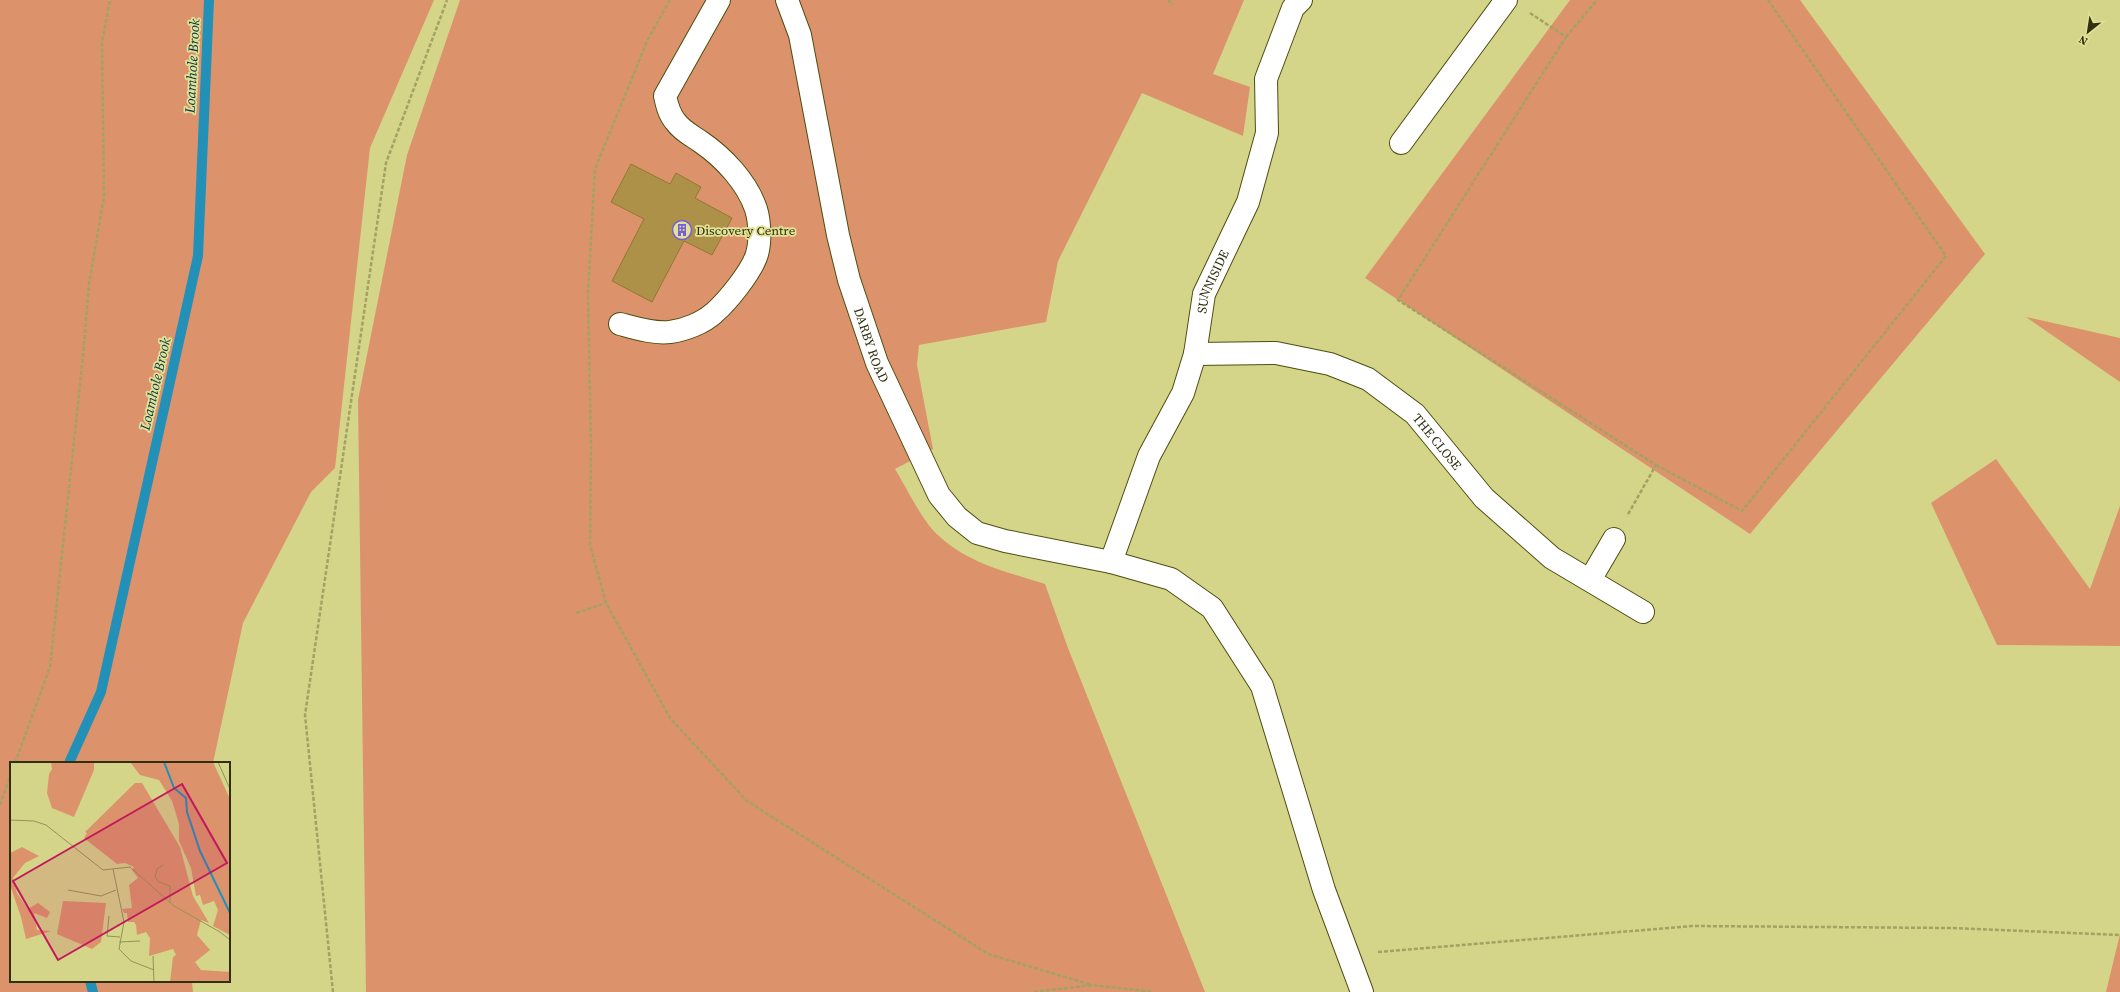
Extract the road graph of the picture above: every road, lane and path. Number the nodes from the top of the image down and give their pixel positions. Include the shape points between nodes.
1 (110, 0) edge
2 (447, 0) edge
3 (670, 0) edge
4 (719, 0) edge
5 (787, 0) edge
6 (1168, 0) edge
7 (1301, 0) edge
8 (1506, 0) edge
9 (1597, 0) edge
10 (1768, 0) edge
11 (1173, 5) dead end
12 (1529, 12) dead end
13 (1566, 37) junction
14 (1401, 143) dead end
15 (620, 324) dead end
16 (1195, 354) junction
17 (1656, 465) junction
18 (1614, 539) joint
19 (1111, 562) junction
20 (1590, 580) junction
21 (606, 603) junction
22 (1643, 612) dead end
23 (576, 613) dead end
24 (15, 762) edge
25 (10, 777) edge
26 (0, 804) edge
27 (2120, 935) edge
28 (1348, 955) junction
29 (1092, 985) junction
30 (333, 992) edge
31 (1034, 992) edge
32 (1154, 992) edge
33 (1362, 992) edge

1 - 24 path via 102,42 104,197 89,284 50,667
2 - 30 path via 386,163 305,715
3 - 21 path via 648,39 595,169 588,293 590,545
4 - 15 street via 665,96 674,121 724,162 747,191 756,209 759,231 756,256 745,276 714,313 692,326 670,332 641,330
5 - 19 street, DARBY ROAD via 800,35 838,235 850,280 877,363 939,495 957,517 977,533 1006,542
6 - 11 path
7 - 16 street, SUNNISIDE via 1293,8 1266,78 1267,133 1248,202 1204,294
8 - 14 street
9 - 13 path
10 - 17 path via 1946,256 1742,511
12 - 13 path
13 - 17 path via 1398,300
16 - 19 street, SUNNISIDE via 1182,393 1149,456
16 - 20 street, THE CLOSE via 1276,353 1330,364 1368,379 1415,414 1484,498 1552,558
17 - 18 path
18 - 20 street
19 - 28 street, DARBY ROAD via 1171,579 1212,608 1262,686 1324,890
20 - 22 street, THE CLOSE
21 - 23 path
21 - 29 path via 670,718 747,801 988,954
25 - 26 path
27 - 28 path via 1951,928 1692,926
28 - 33 street, DARBY ROAD
29 - 31 path
29 - 32 path

